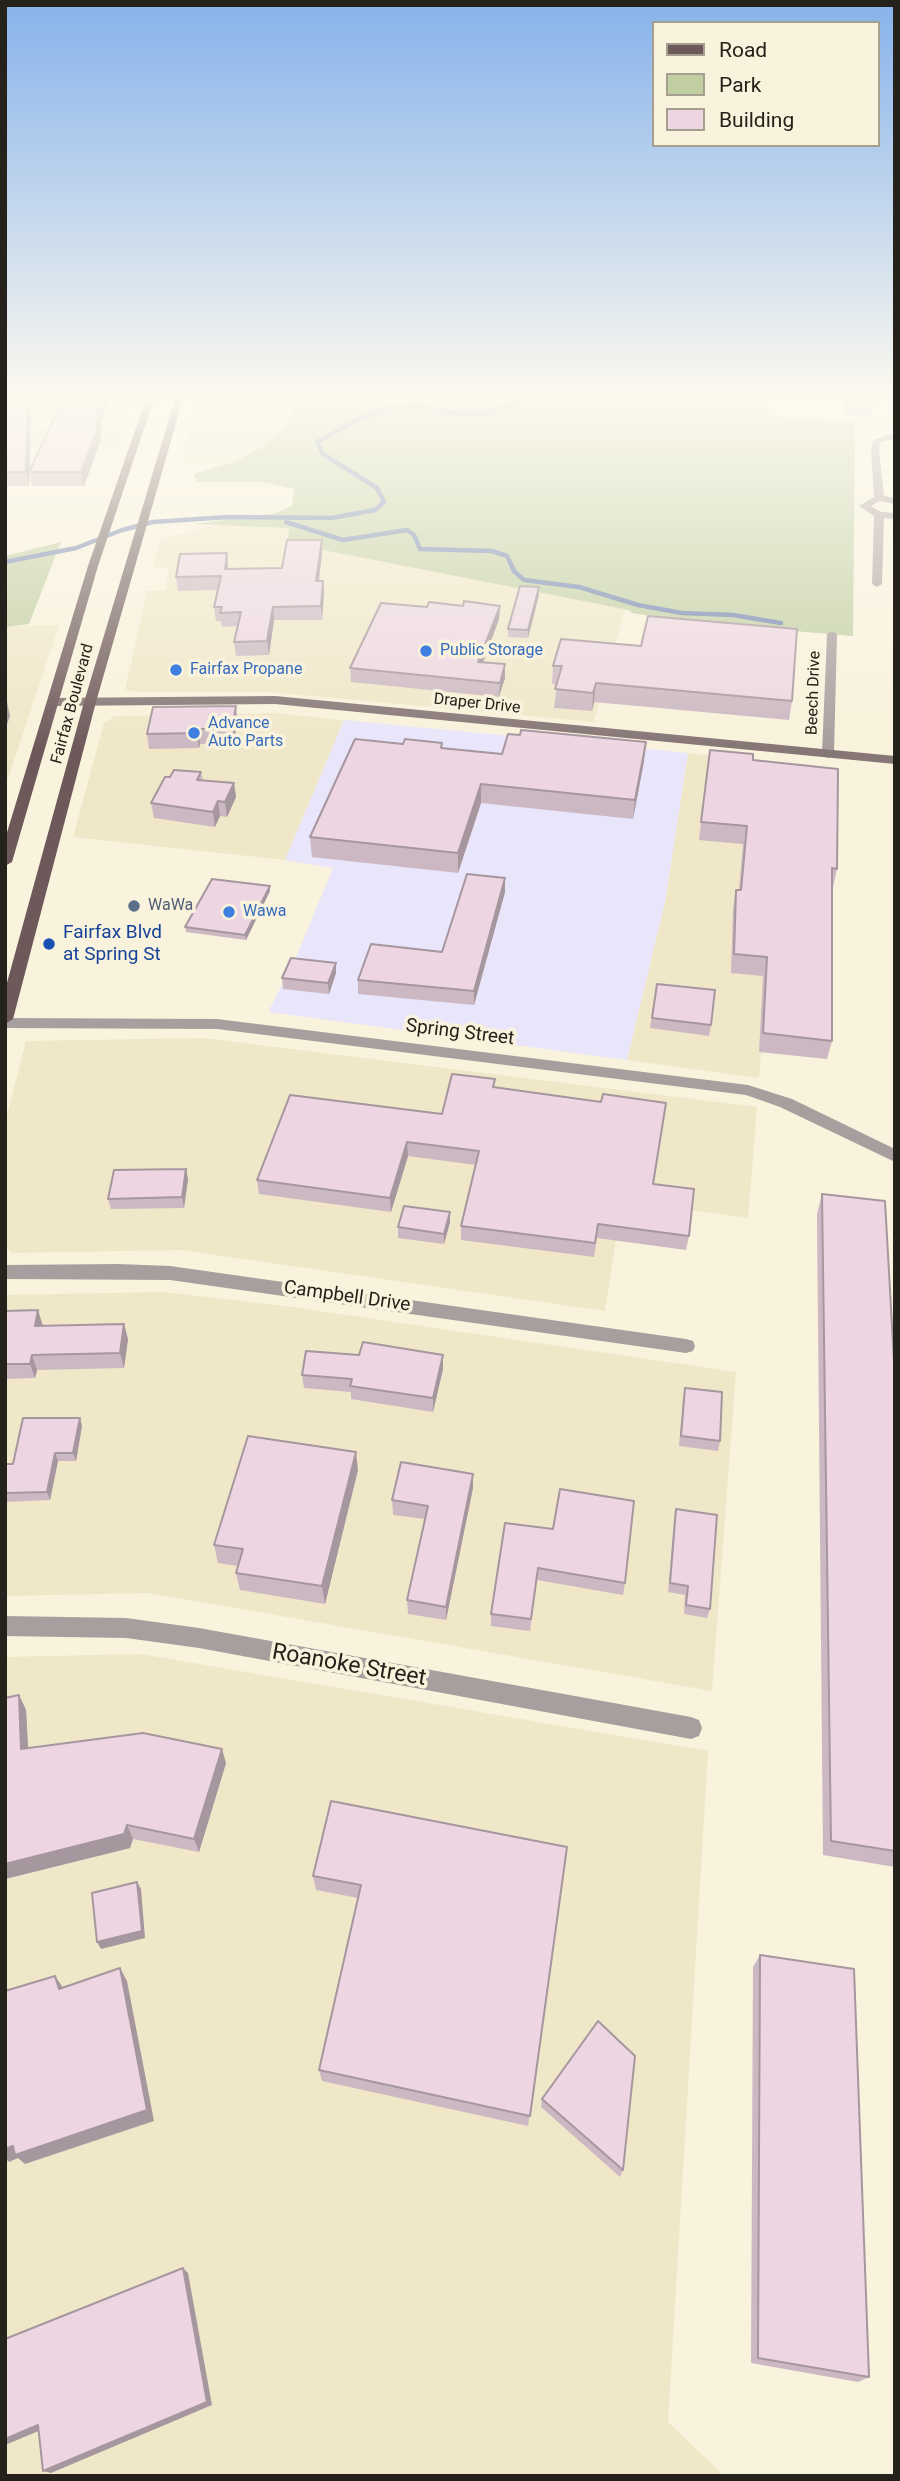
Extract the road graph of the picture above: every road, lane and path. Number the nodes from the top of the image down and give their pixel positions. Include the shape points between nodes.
1 (111, 515) edge
2 (127, 515) edge
3 (144, 515) edge
4 (879, 515) joint
5 (895, 516) edge
6 (132, 554) junction
7 (877, 584) dead end
8 (832, 634) dead end
9 (55, 702) junction
10 (90, 702) junction
11 (828, 754) junction
12 (895, 760) edge
13 (5, 863) edge
14 (5, 1021) edge
15 (895, 1156) edge
16 (5, 1272) edge
17 (686, 1346) dead end
18 (5, 1626) edge
19 (691, 1728) dead end

1 - 9 main road, Fairfax Boulevard
2 - 6 main road
3 - 6 main road, Fairfax Boulevard
4 - 5 street
4 - 7 street
6 - 10 main road, Fairfax Boulevard
8 - 11 street, Beech Drive
9 - 10 street, Draper Drive
9 - 13 main road, Fairfax Boulevard
10 - 11 street, Draper Drive via 275,700
10 - 14 main road, Fairfax Boulevard
11 - 12 street, Draper Drive
14 - 15 street, Spring Street via 216,1024 748,1090 786,1103
16 - 17 street, Campbell Drive via 170,1273
18 - 19 street, Roanoke Street via 126,1628

